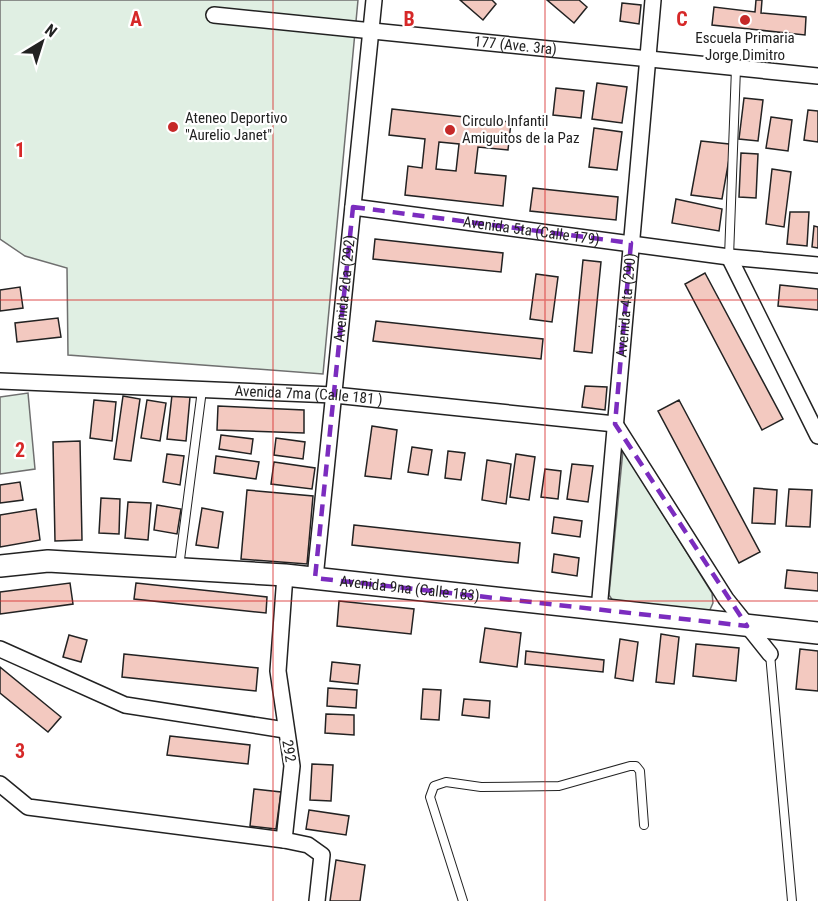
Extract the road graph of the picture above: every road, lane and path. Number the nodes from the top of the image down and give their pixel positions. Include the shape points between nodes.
1 (374, 0) edge
2 (653, 0) edge
3 (214, 15) dead end
4 (371, 31) junction
5 (648, 59) junction
6 (736, 68) junction
7 (818, 76) edge
8 (353, 207) junction
9 (631, 243) junction
10 (729, 257) junction
11 (818, 265) edge
12 (0, 381) edge
13 (202, 390) junction
14 (334, 395) junction
15 (615, 424) junction
16 (817, 436) edge
17 (0, 566) edge
18 (179, 570) junction
19 (285, 575) junction
20 (315, 578) junction
21 (599, 610) junction
22 (747, 626) junction
23 (818, 633) edge
24 (0, 649) edge
25 (770, 654) joint
26 (285, 730) junction
27 (0, 784) edge
28 (644, 825) dead end
29 (284, 840) junction
30 (317, 901) edge
31 (463, 901) edge
32 (792, 901) edge

1 - 4 street, Avenida 2da (292)
2 - 5 street, Avenida 4ta (290)
3 - 4 street, 177 (Ave. 3ra)
4 - 5 street, 177 (Ave. 3ra)
4 - 8 street, Avenida 2da (292)
5 - 6 street, 177 (Ave. 3ra)
5 - 9 street, Avenida 4ta (290)
6 - 7 street, 177 (Ave. 3ra)
6 - 10 lane
8 - 9 street, Avenida 5ta (Calle 179)
8 - 14 street, Avenida 2da (292)
9 - 10 street, Avenida 5ta (Calle 179)
9 - 15 street, Avenida 4ta (290)
10 - 11 street, Avenida 5ta (Calle 179)
10 - 16 street
12 - 13 street, Avenida 7ma (Calle 181 )
13 - 14 street, Avenida 7ma (Calle 181 )
13 - 18 lane
14 - 15 street, Avenida 7ma (Calle 181 )
14 - 20 street, Avenida 2da (292)
15 - 21 street, Avenida 4ta (290)
15 - 22 street
17 - 18 street, Avenida 9na (Calle 183) via 48,561
18 - 19 street, Avenida 9na (Calle 183)
19 - 20 street, Avenida 9na (Calle 183)
19 - 26 street, 292 via 278,671
20 - 21 street, Avenida 9na (Calle 183)
21 - 22 street, Avenida 9na (Calle 183)
22 - 23 street, Avenida 9na (Calle 183)
22 - 25 street
24 - 26 street via 126,705
25 - 32 lane
26 - 29 street, 292 via 292,766
27 - 29 street via 28,807
28 - 31 lane via 640,771 636,766 559,786 481,787 446,782 434,786 430,797
29 - 30 street via 308,845 322,855

